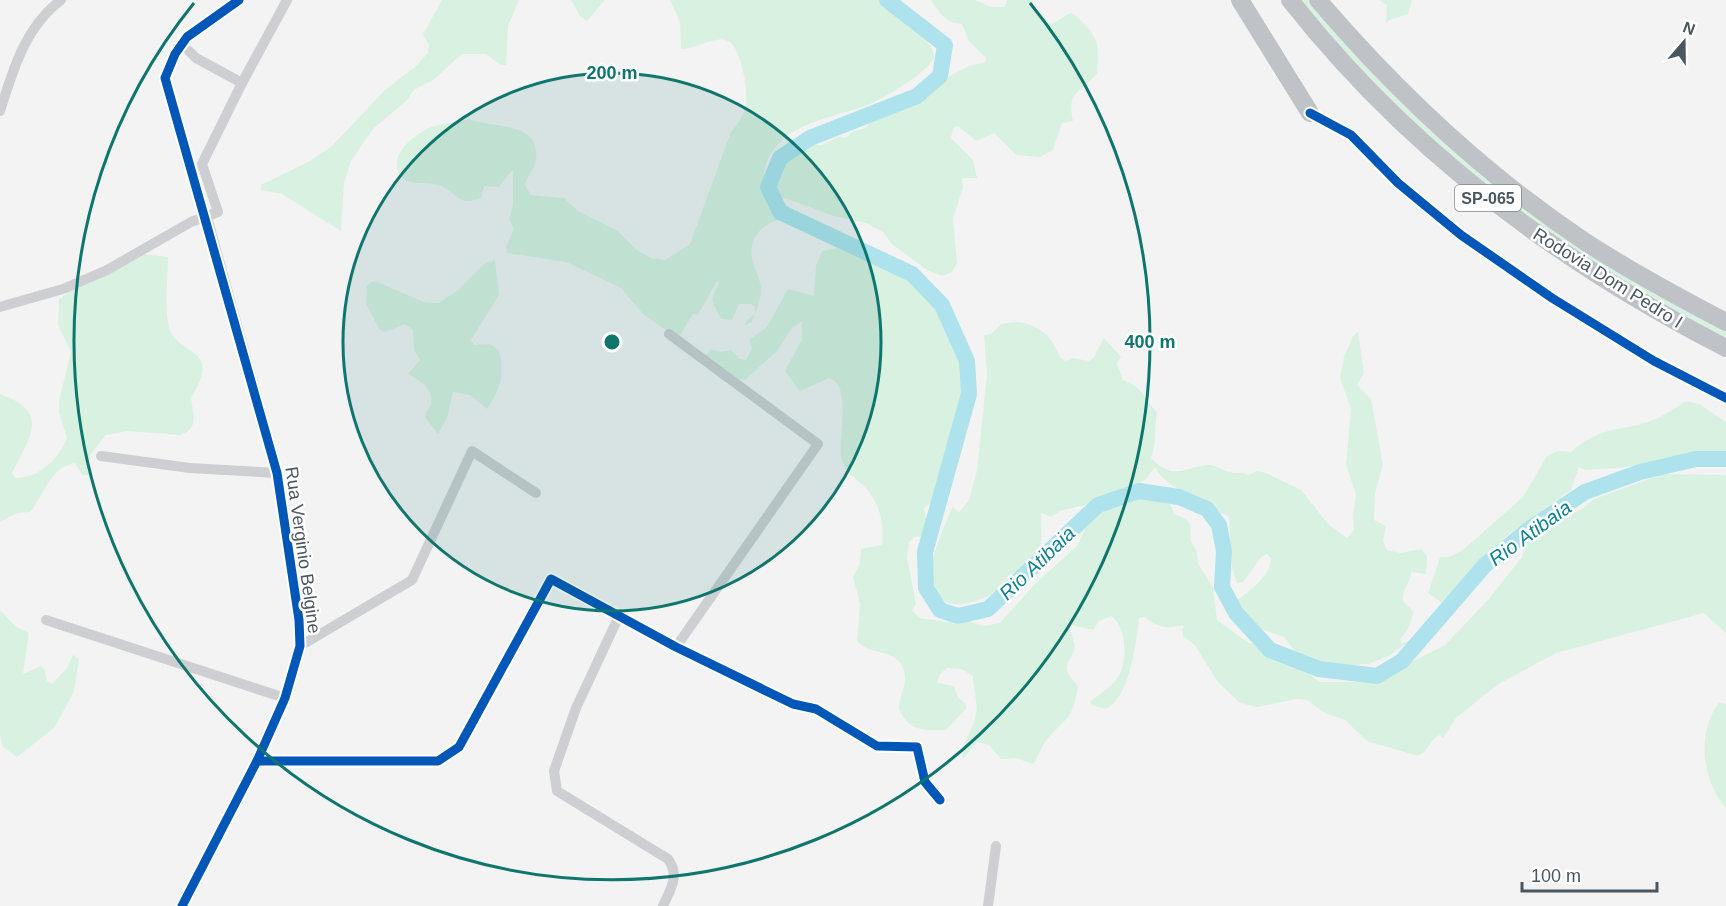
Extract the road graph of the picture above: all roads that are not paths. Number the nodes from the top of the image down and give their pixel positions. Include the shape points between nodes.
1 (61, 0) edge
2 (239, 0) edge
3 (287, 0) edge
4 (1240, 0) edge
5 (1290, 0) edge
6 (1318, 0) edge
7 (189, 51) dead end
8 (242, 82) junction
9 (0, 111) edge
10 (1310, 114) joint
11 (212, 214) junction
12 (0, 307) edge
13 (1726, 322) edge
14 (669, 334) dead end
15 (1726, 348) edge
16 (1726, 398) edge
17 (101, 456) dead end
18 (278, 473) junction
19 (536, 493) dead end
20 (619, 616) junction
21 (46, 620) dead end
22 (300, 646) junction
23 (676, 647) junction
24 (285, 698) junction
25 (257, 761) junction
26 (940, 800) dead end
27 (996, 846) dead end
28 (182, 906) edge
29 (663, 906) edge
30 (988, 906) edge

1 - 9 street via 40,19 17,57
2 - 11 street via 187,37 174,54 165,78
3 - 8 street
4 - 10 highway
5 - 15 highway, Rodovia Dom Pedro I / SP-065 via 1396,117 1499,207 1607,282
6 - 13 highway, Rodovia Dom Pedro I / SP-065 via 1425,113 1546,214 1624,267
7 - 8 street
8 - 11 street via 202,164
10 - 16 street via 1351,135 1398,183 1461,235 1543,292 1654,362
11 - 12 street via 190,222 107,270 63,289
11 - 18 street, Rua Verginio Belgine
14 - 23 street via 818,444
17 - 18 street via 190,468
18 - 22 street, Rua Verginio Belgine
19 - 22 street via 472,451 412,580
20 - 23 street
20 - 25 street via 550,579 459,747 438,761
20 - 29 street via 576,708 553,780 557,791 668,859 675,868 676,879
21 - 24 street
22 - 24 street, Rua Verginio Belgine
23 - 26 street via 793,704 816,709 877,746 917,747 925,782
24 - 25 street, Rua Verginio Belgine
25 - 28 street, Rua Verginio Belgine
27 - 30 street

